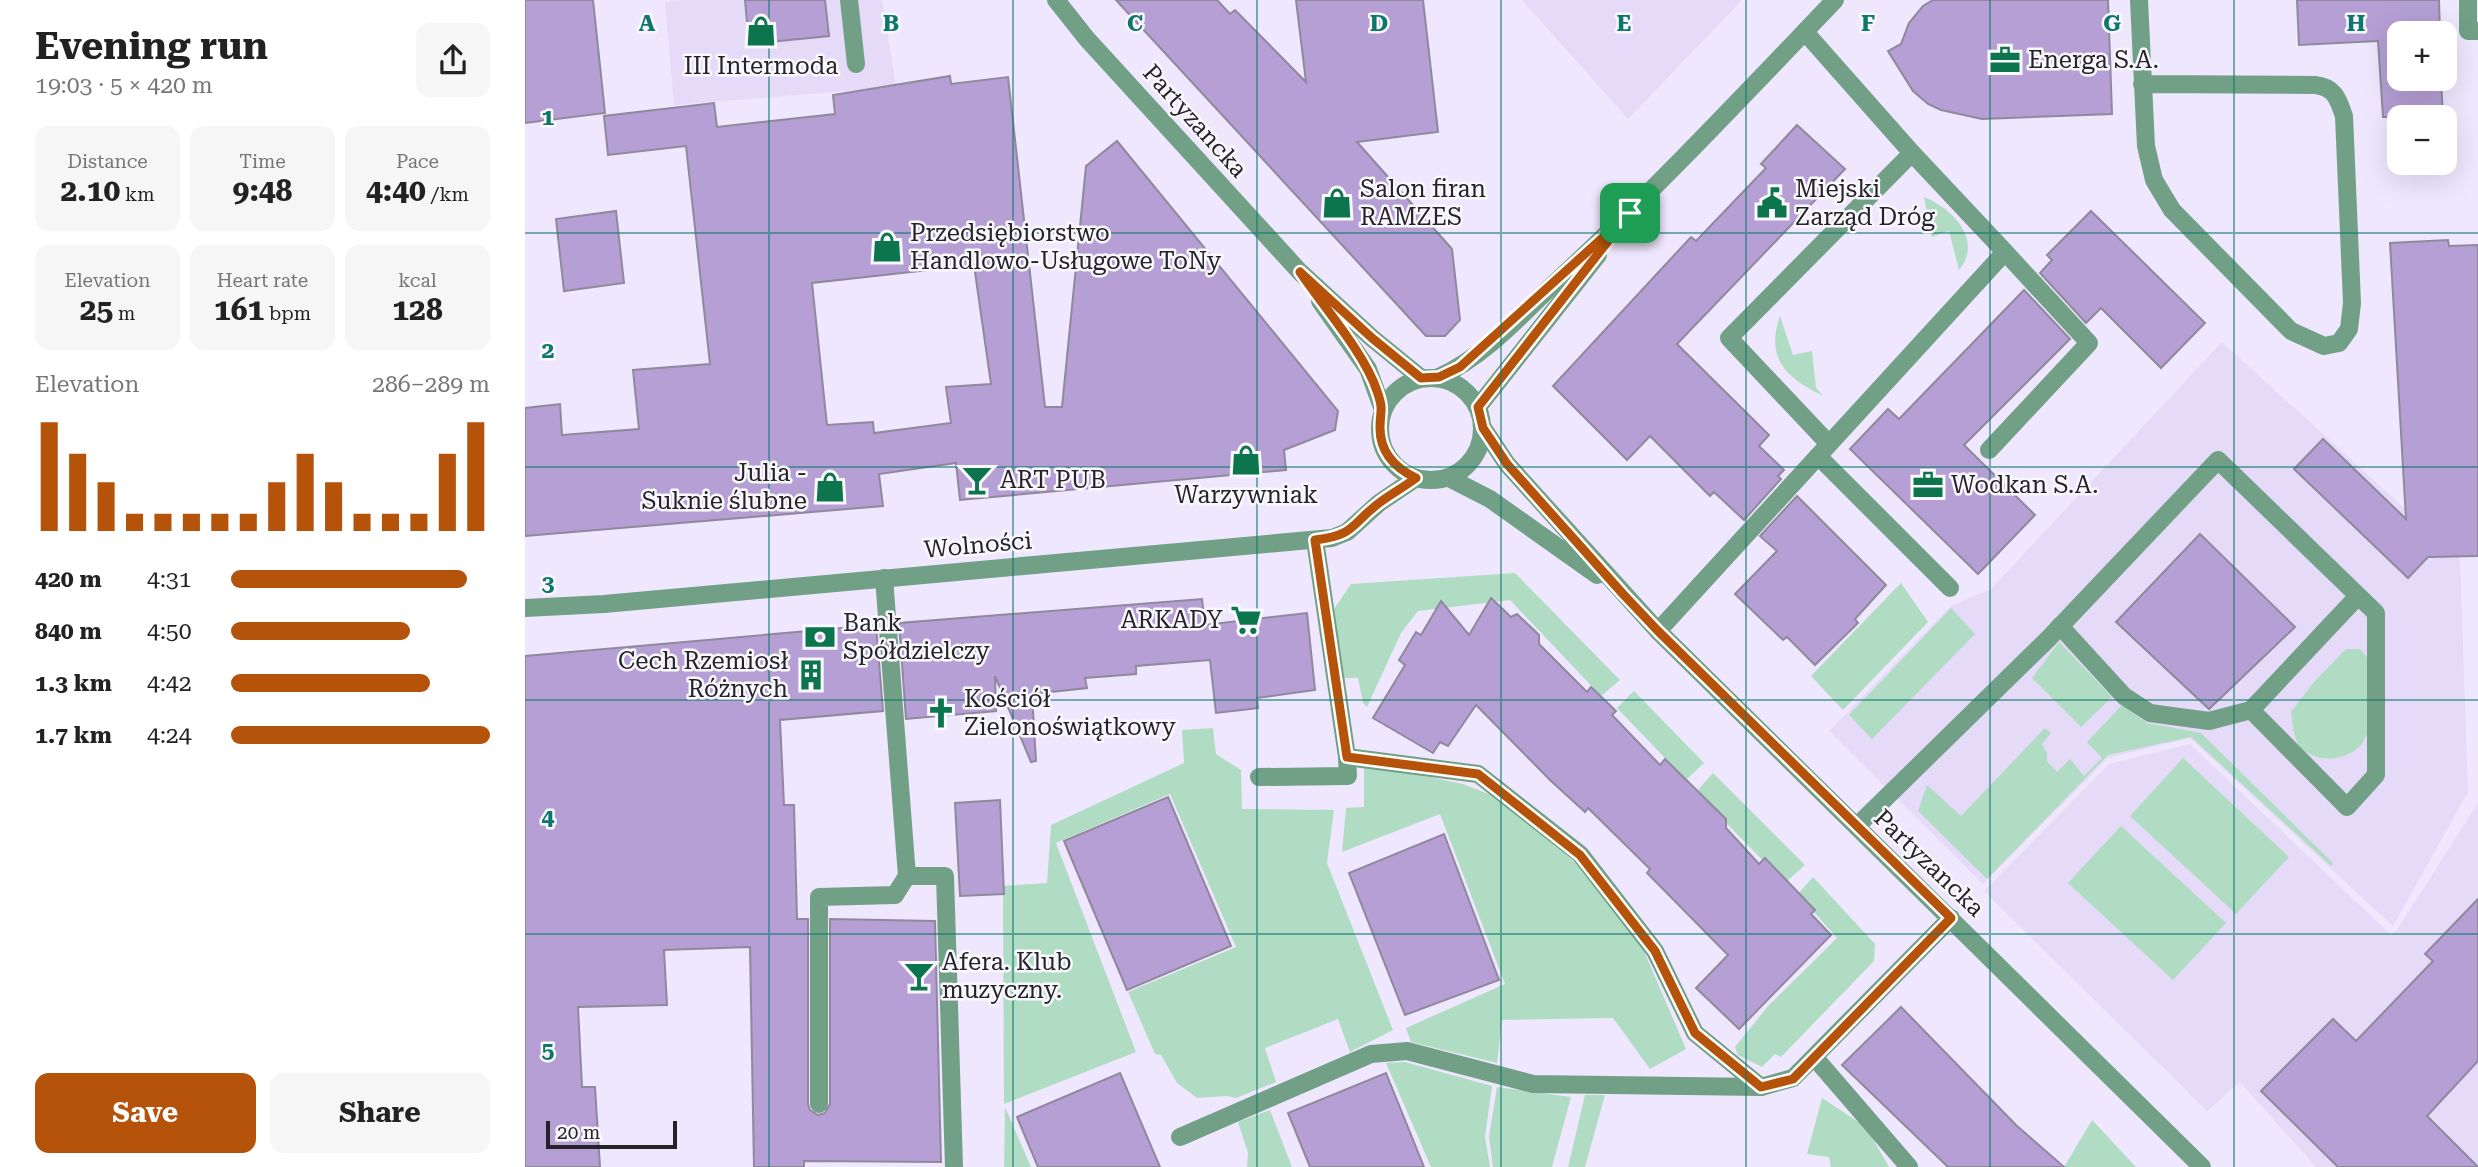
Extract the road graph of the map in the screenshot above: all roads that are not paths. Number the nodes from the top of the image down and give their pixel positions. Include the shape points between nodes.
1 (849, 0) edge
2 (1056, 0) edge
3 (1835, 0) edge
4 (2139, 0) edge
5 (2468, 0) edge
6 (2478, 31) edge
7 (1805, 32) junction
8 (856, 64) dead end
9 (2143, 84) junction
10 (1912, 153) junction
11 (1630, 213) junction
12 (2005, 252) junction
13 (1300, 272) junction
14 (1430, 378) junction
15 (1478, 407) junction
16 (1383, 410) junction
17 (1483, 428) junction
18 (1823, 450) junction
19 (1989, 450) dead end
20 (1416, 478) junction
21 (1449, 478) junction
22 (1315, 540) junction
23 (884, 578) junction
24 (1950, 588) dead end
25 (1623, 594) junction
26 (2358, 596) junction
27 (525, 608) edge
28 (2060, 626) junction
29 (1658, 631) junction
30 (2252, 710) junction
31 (1347, 757) junction
32 (1259, 777) dead end
33 (1857, 827) junction
34 (907, 876) junction
35 (1951, 918) junction
36 (1815, 1058) junction
37 (1761, 1087) junction
38 (820, 1104) dead end
39 (1180, 1137) dead end
40 (954, 1167) edge
41 (1909, 1167) edge
42 (2202, 1167) edge

1 - 8 street
2 - 13 street, Partyzancka
3 - 7 street
4 - 9 street
5 - 6 street via 2468,30
7 - 10 street
7 - 11 street
9 - 9 street via 2146,146 2154,180 2172,210 2291,331 2324,346 2339,343 2350,329 2353,303 2344,116 2337,95 2327,86 2315,85
10 - 12 street
10 - 18 street via 1729,338
11 - 14 street via 1492,341 1460,367
11 - 15 street
12 - 18 street
12 - 19 street via 2089,343
13 - 14 street, Partyzancka via 1372,338
13 - 16 street, Partyzancka via 1369,369
14 - 15 street via 1454,383
14 - 16 street via 1404,385
15 - 17 street
16 - 20 street via 1381,444 1401,470
17 - 21 street via 1474,459
17 - 25 street, Partyzancka via 1507,464
18 - 24 street
18 - 29 street
20 - 21 street
20 - 22 street, Wolności via 1347,532
21 - 25 street, Partyzancka via 1490,499
22 - 23 street, Wolności
22 - 31 street
23 - 27 street, Wolności
23 - 34 street
25 - 29 street, Partyzancka
26 - 28 street via 2218,460
26 - 30 street
26 - 30 street via 2375,613 2377,775 2347,807
28 - 30 street via 2125,696 2150,713 2209,721
28 - 33 street
29 - 33 street, Partyzancka
31 - 32 street via 1348,776
31 - 37 street via 1478,774 1580,855 1655,951 1695,1033
33 - 35 street, Partyzancka
34 - 38 street via 895,895 819,897
34 - 40 street via 945,876
35 - 36 street
35 - 42 street, Partyzancka
36 - 37 street via 1793,1079
36 - 41 street
37 - 39 street via 1533,1083 1407,1051 1371,1054

